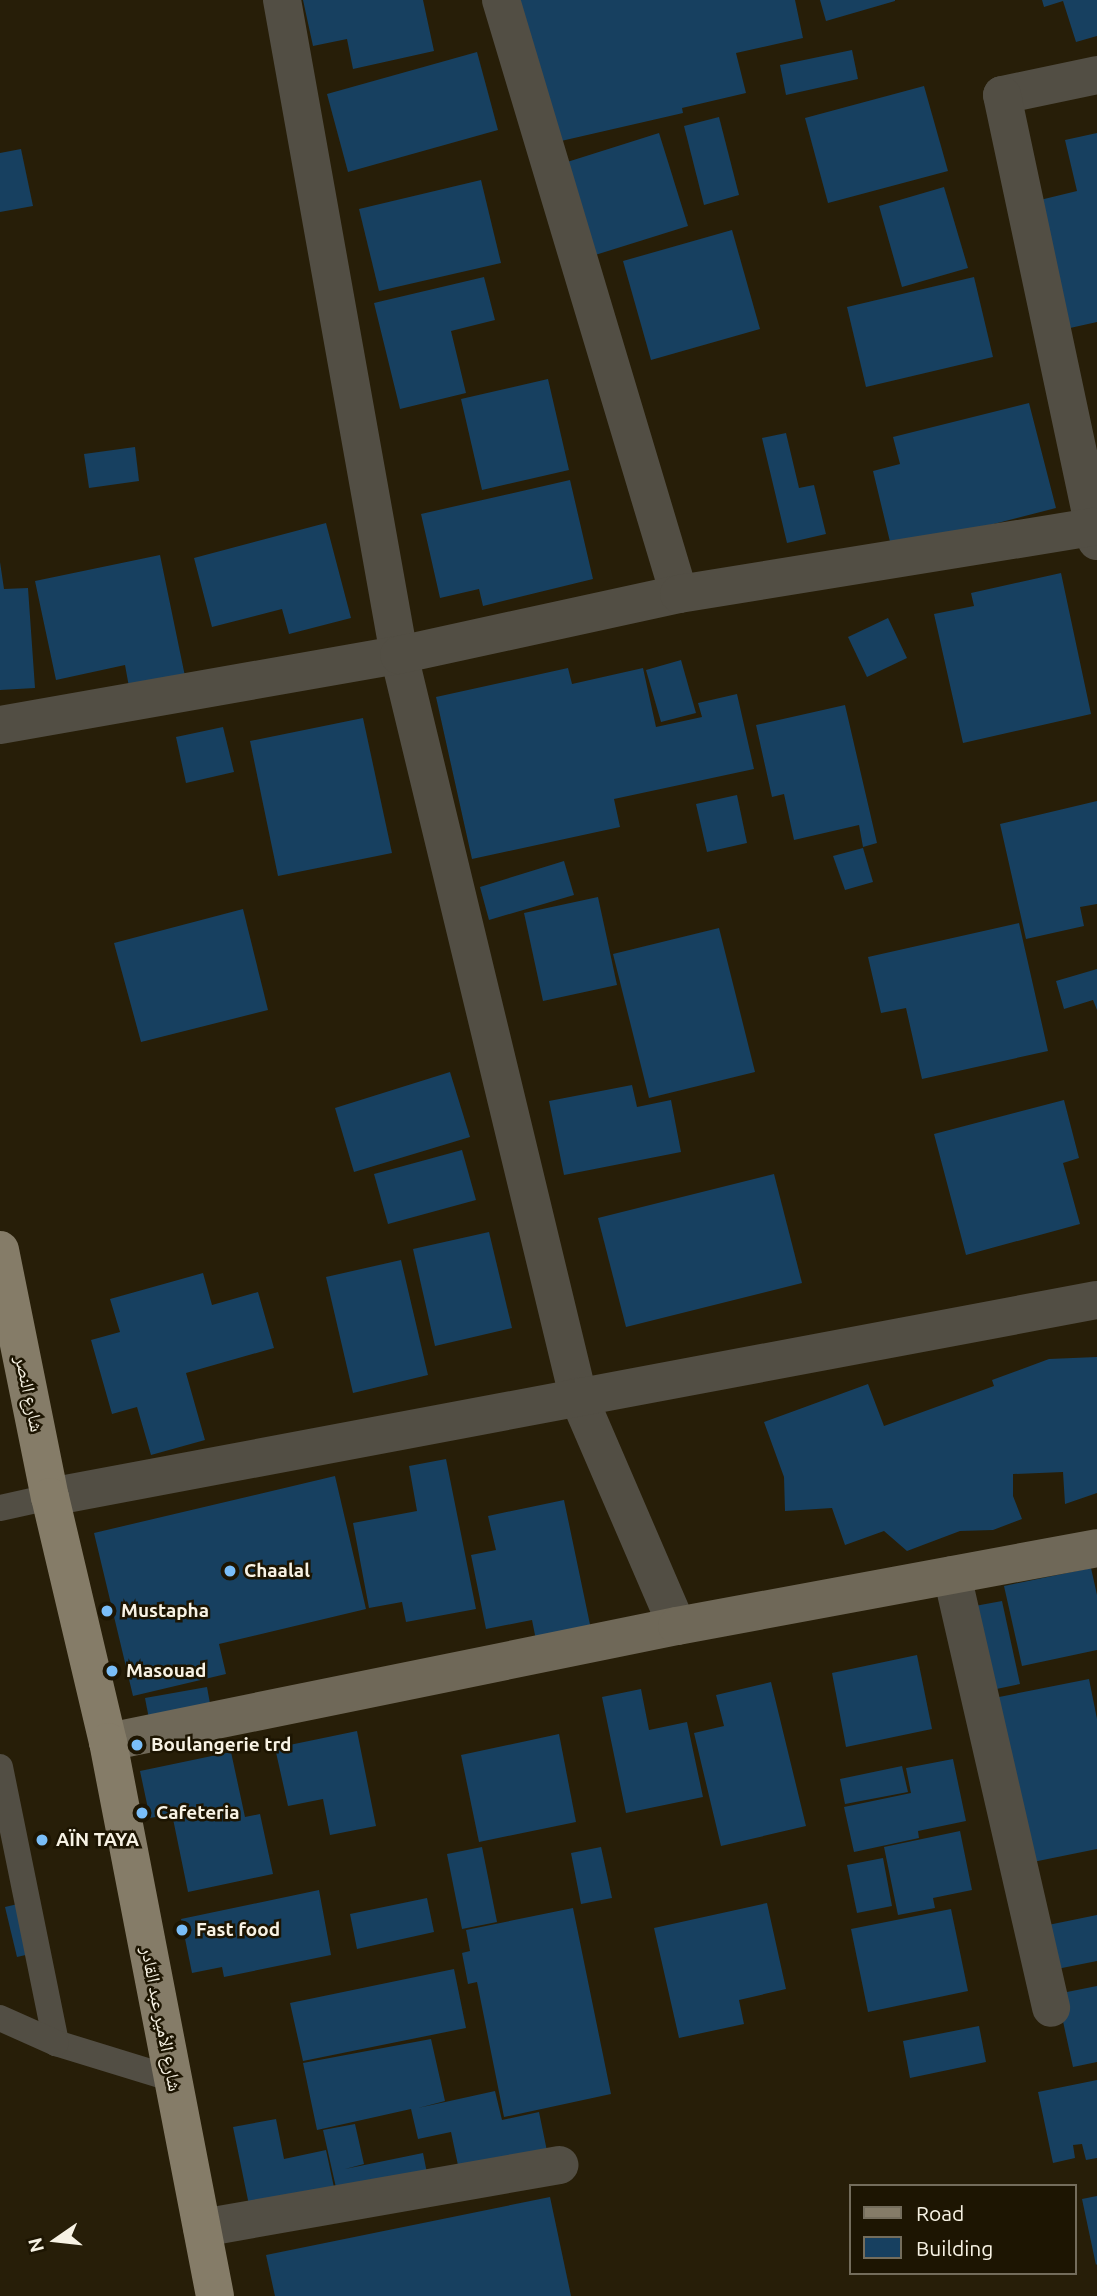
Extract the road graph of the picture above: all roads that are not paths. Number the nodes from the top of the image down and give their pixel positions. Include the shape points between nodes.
1 (282, 0) edge
2 (501, 0) edge
3 (1097, 75) edge
4 (1082, 382) edge
5 (1096, 534) edge
6 (679, 594) junction
7 (399, 654) junction
8 (0, 725) edge
9 (0, 1250) edge
10 (1097, 1300) edge
11 (578, 1396) junction
12 (50, 1497) junction
13 (0, 1508) edge
14 (1097, 1548) edge
15 (953, 1575) junction
16 (677, 1626) junction
17 (108, 1742) junction
18 (0, 1767) edge
19 (1051, 2008) dead end
20 (0, 2018) edge
21 (55, 2043) junction
22 (173, 2079) junction
23 (559, 2165) dead end
24 (202, 2228) junction
25 (215, 2296) edge

1 - 7 street
2 - 6 street
3 - 4 street via 1002,95
4 - 5 street
5 - 6 street
6 - 7 street
7 - 8 street
7 - 11 street
9 - 12 main road, شارع النصر
10 - 11 street
11 - 12 street
11 - 16 street
12 - 13 lane
12 - 17 main road, شارع النصر
14 - 15 main road
15 - 16 main road
15 - 19 street
16 - 17 main road
17 - 22 main road, شارع الأمير عبد القادر
18 - 21 lane
20 - 21 lane
21 - 22 lane
22 - 24 main road, شارع الأمير عبد القادر
23 - 24 street
24 - 25 main road, شارع الأمير عبد القادر

